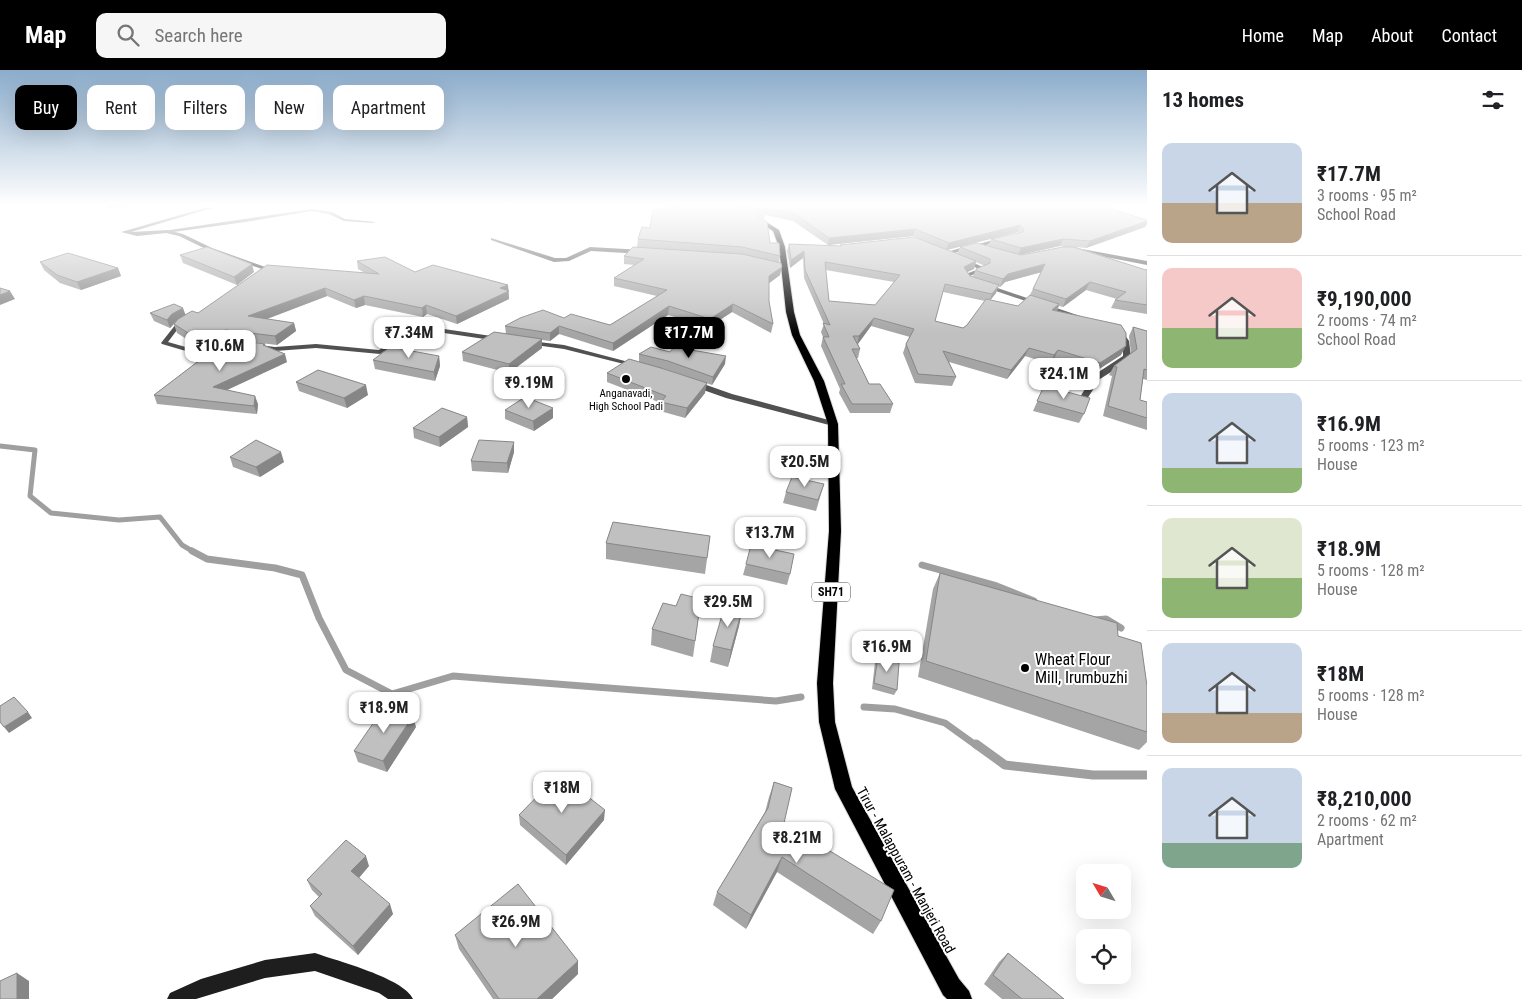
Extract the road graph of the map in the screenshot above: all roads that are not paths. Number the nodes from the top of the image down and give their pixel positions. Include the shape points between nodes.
1 (207, 247) edge
2 (518, 247) edge
3 (786, 247) edge
4 (970, 247) edge
5 (979, 247) edge
6 (939, 250) edge
7 (987, 250) edge
8 (1075, 250) edge
9 (652, 252) edge
10 (947, 253) junction
11 (1147, 263) edge
12 (251, 279) edge
13 (192, 317) edge
14 (1088, 320) edge
15 (1113, 328) edge
16 (502, 339) edge
17 (520, 341) edge
18 (221, 344) edge
19 (248, 346) edge
20 (646, 368) edge
21 (692, 382) edge
22 (1082, 400) edge
23 (833, 424) junction
24 (176, 999) edge
25 (404, 999) edge
26 (961, 999) edge

1 - 12 street via 269,269
2 - 9 street via 554,260 567,260 590,249
3 - 23 main road, Tirur - Malappuram - Manjeri Road / SH71 via 782,268 796,335 819,381
4 - 10 street
5 - 7 street
6 - 10 street
8 - 11 street
10 - 14 street via 984,269 966,275 971,281
13 - 18 street via 178,326 164,343 196,352
15 - 22 street via 1121,330 1127,357 1096,378
16 - 19 street via 424,328 408,333 380,352 316,346 275,349
17 - 20 street via 564,347
21 - 23 street via 729,396
23 - 26 main road, Tirur - Malappuram - Manjeri Road / SH71 via 836,531 825,683 827,722 844,789
24 - 25 main road via 265,969 316,962 384,986

